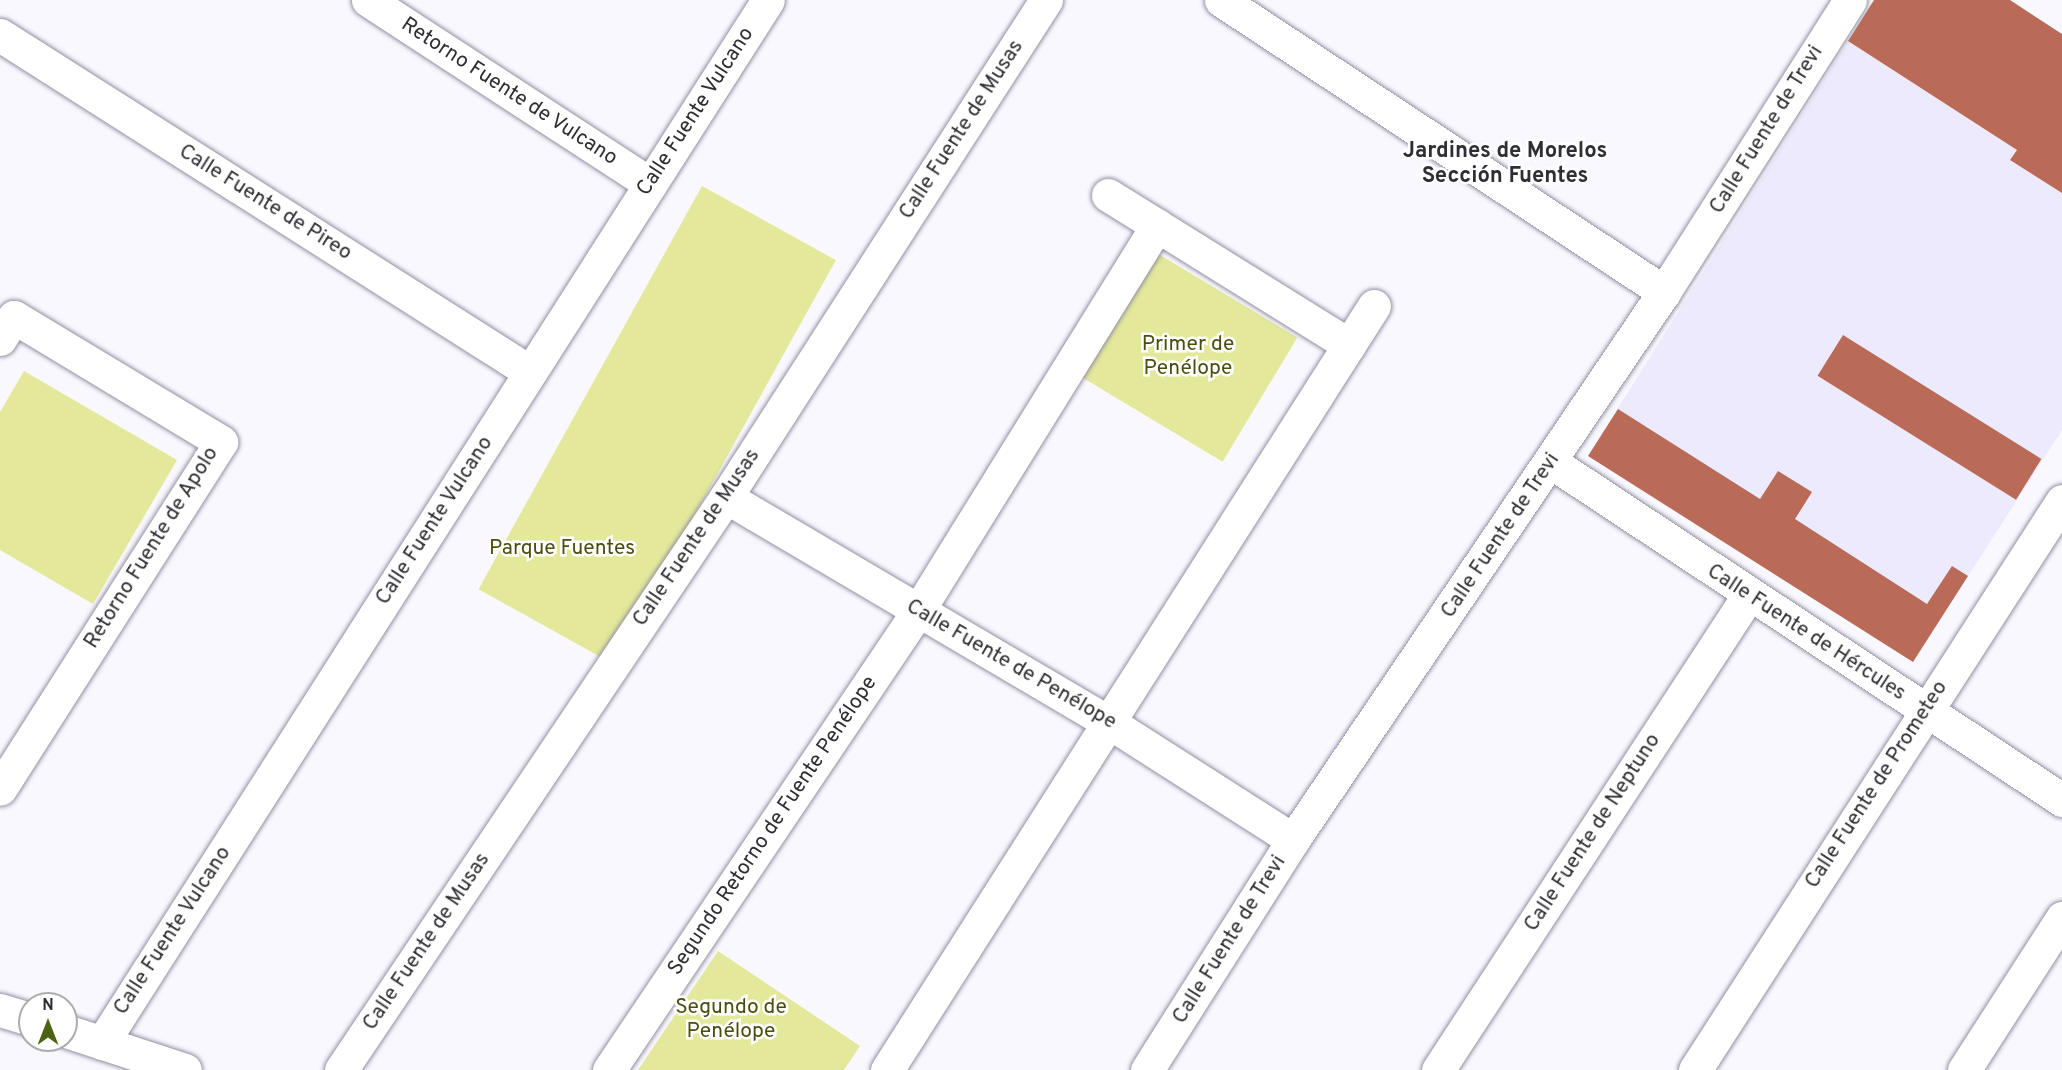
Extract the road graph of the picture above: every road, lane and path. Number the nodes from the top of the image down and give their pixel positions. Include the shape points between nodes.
1 (368, 0) edge
2 (768, 0) edge
3 (1046, 0) edge
4 (1221, 0) edge
5 (1850, 0) edge
6 (0, 35) edge
7 (650, 184) junction
8 (1108, 195) dead end
9 (1157, 225) junction
10 (1664, 292) junction
11 (1374, 306) dead end
12 (0, 339) edge
13 (1349, 345) junction
14 (530, 372) junction
15 (1551, 462) junction
16 (726, 496) junction
17 (2062, 501) edge
18 (1748, 596) junction
19 (918, 611) junction
20 (1925, 710) junction
21 (1107, 721) junction
22 (0, 789) edge
23 (2062, 800) edge
24 (1293, 840) junction
25 (2062, 918) edge
26 (0, 1010) edge
27 (18, 1015) edge
28 (78, 1035) edge
29 (102, 1043) junction
30 (185, 1070) edge
31 (341, 1070) edge
32 (609, 1070) edge
33 (887, 1070) edge
34 (1147, 1070) edge
35 (1438, 1070) edge
36 (1695, 1070) edge
37 (1964, 1070) edge

1 - 7 street, Retorno Fuente de Vulcano
2 - 7 street, Calle Fuente Vulcano
3 - 16 street, Calle Fuente de Musas
4 - 10 street
5 - 10 street, Calle Fuente de Trevi
6 - 14 street, Calle Fuente de Pireo
7 - 14 street, Calle Fuente Vulcano
8 - 9 street
9 - 13 street
9 - 19 street, Segundo Retorno de Fuente Penélope
10 - 15 street, Calle Fuente de Trevi
11 - 13 street
12 - 22 street, Retorno Fuente de Apolo via 14,317 221,442
13 - 21 street
14 - 29 street, Calle Fuente Vulcano
15 - 18 street, Calle Fuente de Hércules
15 - 24 street, Calle Fuente de Trevi
16 - 19 street, Calle Fuente de Penélope
16 - 31 street, Calle Fuente de Musas
17 - 20 street, Calle Fuente de Prometeo
18 - 20 street, Calle Fuente de Hércules
18 - 35 street, Calle Fuente de Neptuno
19 - 21 street, Calle Fuente de Penélope
19 - 32 street, Segundo Retorno de Fuente Penélope
20 - 23 street, Calle Fuente de Hércules
20 - 36 street, Calle Fuente de Prometeo
21 - 24 street, Calle Fuente de Penélope
21 - 33 street
24 - 34 street, Calle Fuente de Trevi
25 - 37 street
26 - 27 street
28 - 29 street
29 - 30 street

